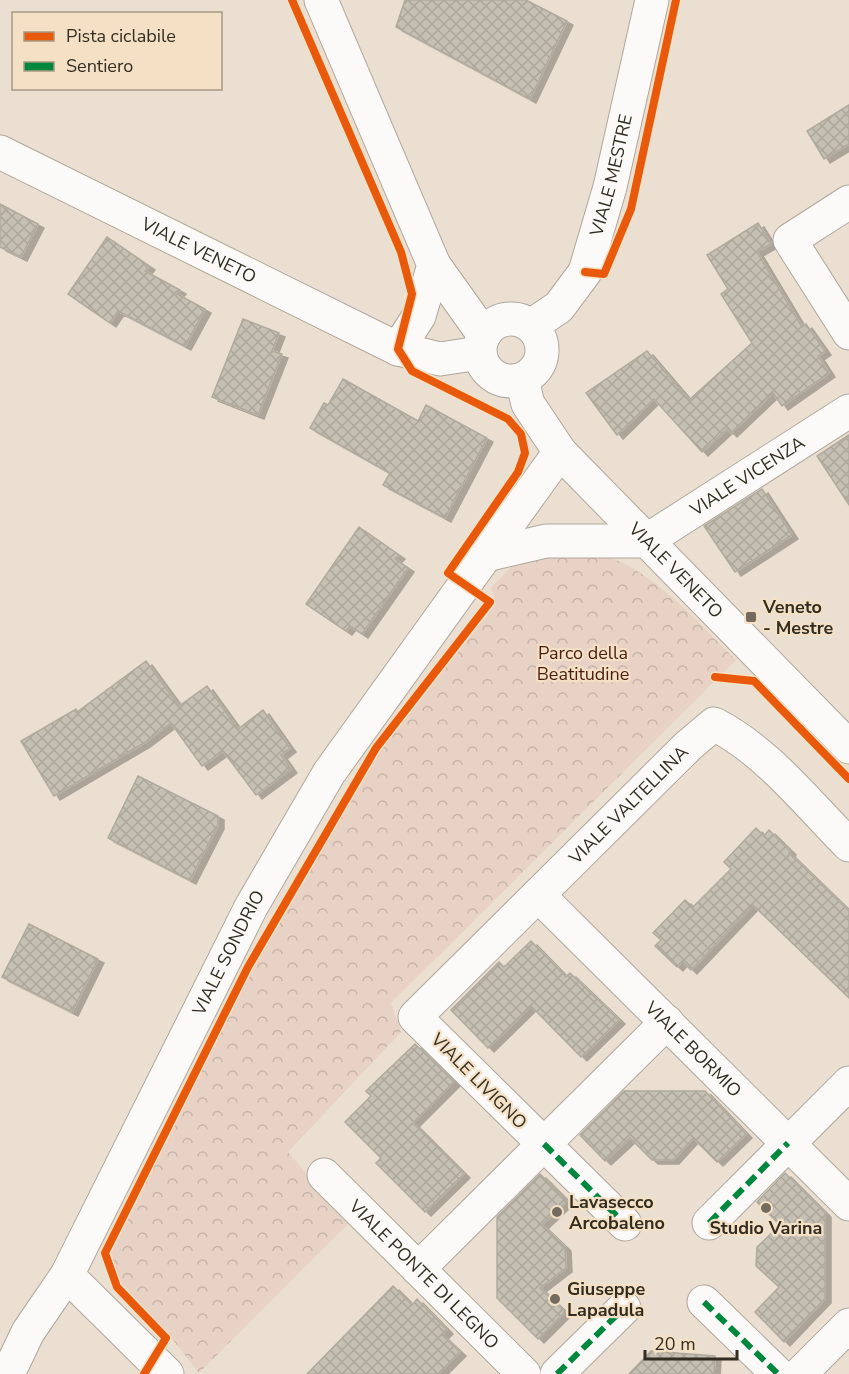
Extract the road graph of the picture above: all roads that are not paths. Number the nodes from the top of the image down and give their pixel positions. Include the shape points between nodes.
1 (321, 0) edge
2 (652, 0) edge
3 (0, 152) edge
4 (849, 202) edge
5 (434, 265) junction
6 (531, 326) junction
7 (849, 333) edge
8 (482, 344) junction
9 (398, 349) junction
10 (522, 380) junction
11 (849, 411) edge
12 (560, 452) junction
13 (646, 541) junction
14 (486, 555) junction
15 (849, 747) edge
16 (849, 845) edge
17 (538, 895) junction
18 (415, 1017) joint
19 (667, 1022) junction
20 (849, 1083) edge
21 (788, 1143) junction
22 (544, 1144) junction
23 (324, 1175) dead end
24 (849, 1204) edge
25 (709, 1223) dead end
26 (625, 1224) dead end
27 (418, 1269) junction
28 (67, 1275) junction
29 (704, 1302) dead end
30 (624, 1308) dead end
31 (849, 1325) edge
32 (8, 1374) edge
33 (167, 1374) edge
34 (524, 1374) edge
35 (557, 1374) edge
36 (778, 1374) edge
37 (800, 1374) edge

1 - 5 street
2 - 6 street, VIALE MESTRE via 610,187 585,273 560,307
3 - 9 street, VIALE VENETO
4 - 7 street via 790,240
5 - 8 street
5 - 9 street via 419,316
6 - 8 street, VIALE VENETO via 524,321 497,322
6 - 10 street via 541,342 541,360 537,369
8 - 9 street, VIALE VENETO via 440,359
8 - 10 street via 483,362 495,376
10 - 12 street, VIALE VENETO via 528,404
11 - 13 street, VIALE VICENZA
12 - 13 street, VIALE VENETO
12 - 14 street, VIALE SONDRIO
13 - 14 street via 546,541
13 - 15 street, VIALE VENETO
14 - 28 street, VIALE SONDRIO via 323,783 251,907
16 - 17 street, VIALE VALTELLINA via 759,754 714,724
17 - 18 street, VIALE VALTELLINA
17 - 19 street, VIALE BORMIO
18 - 22 street, VIALE LIVIGNO
19 - 21 street, VIALE BORMIO
19 - 22 street
20 - 21 street
21 - 24 street, VIALE BORMIO
21 - 25 street
22 - 26 street, VIALE LIVIGNO
22 - 27 street
23 - 27 street, VIALE PONTE DI LEGNO
27 - 34 street, VIALE PONTE DI LEGNO
28 - 32 street, VIALE SONDRIO via 28,1332
28 - 33 street
29 - 36 street
30 - 35 street
31 - 37 street

